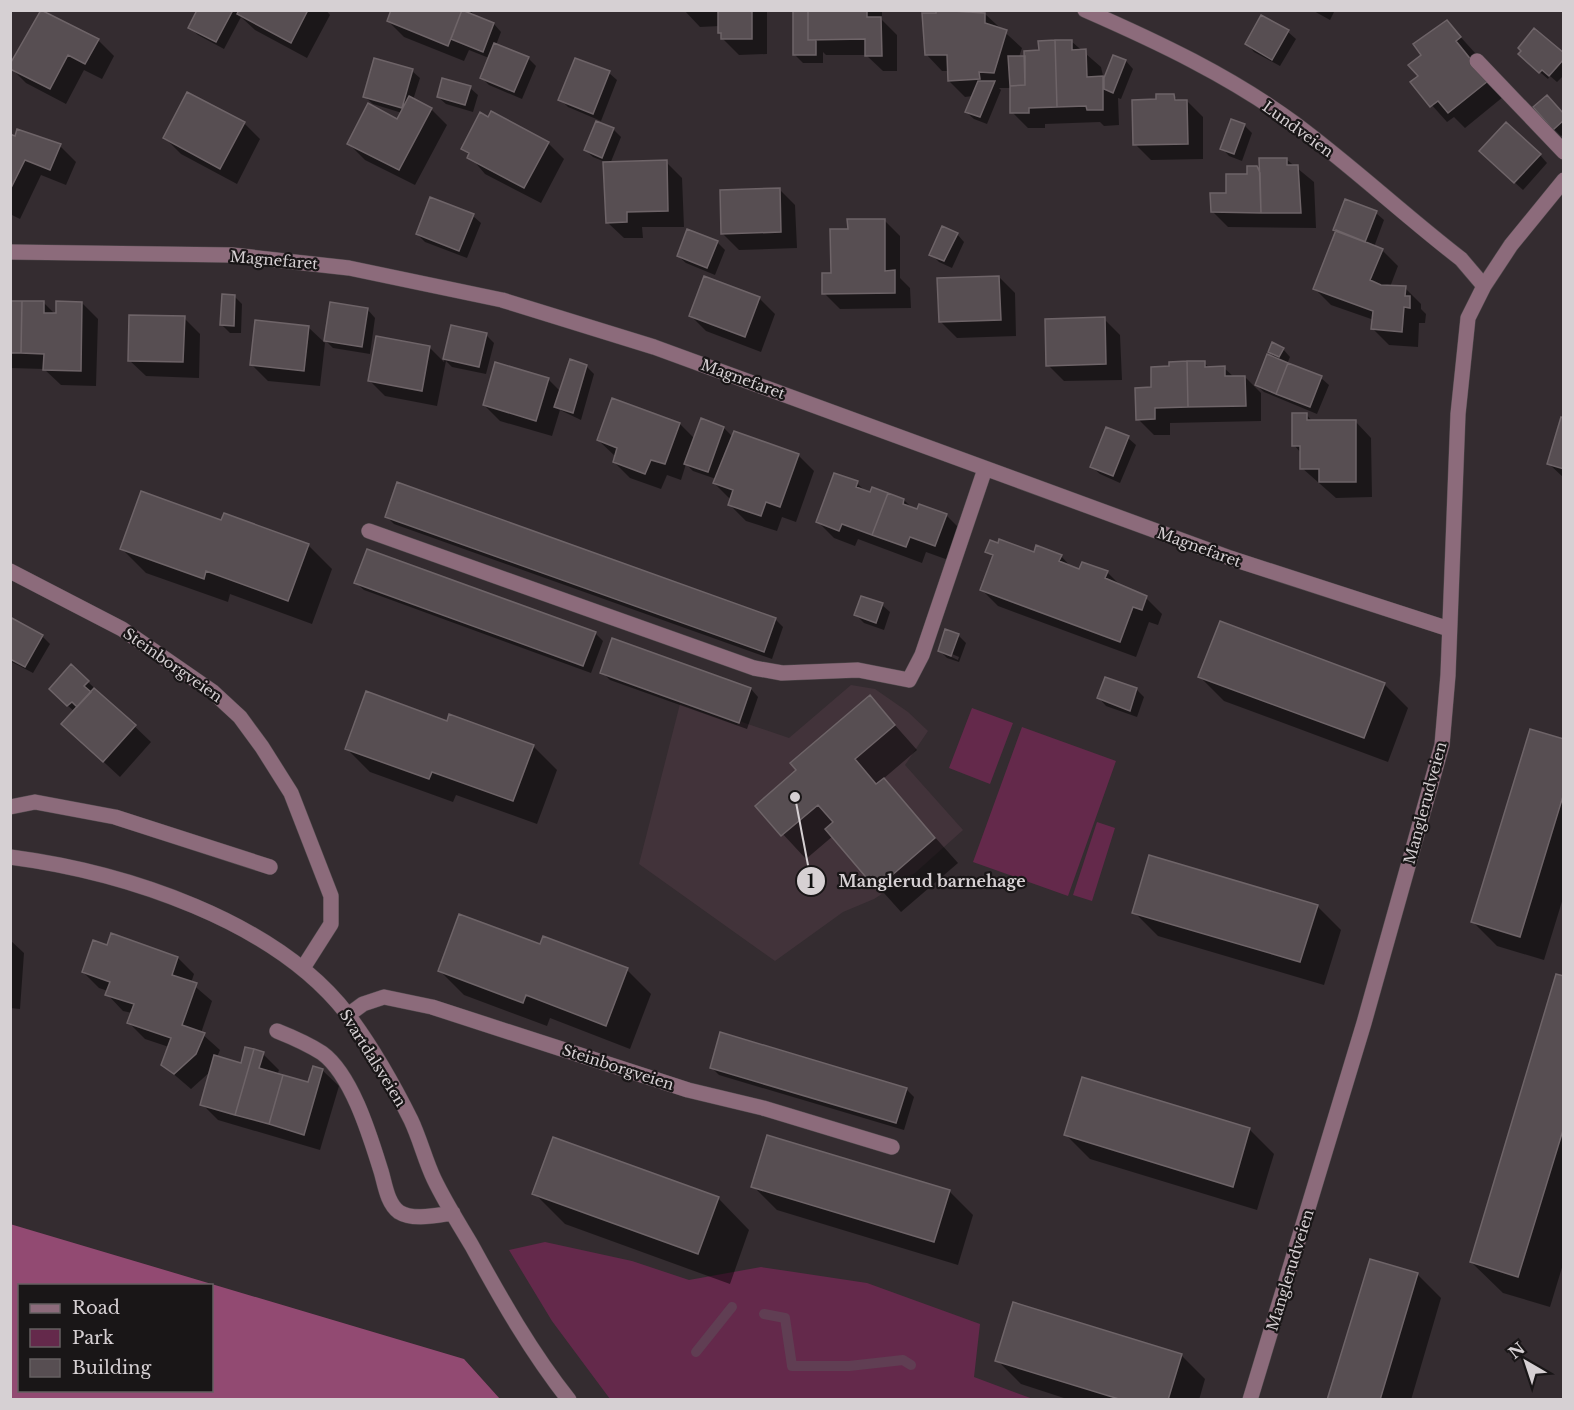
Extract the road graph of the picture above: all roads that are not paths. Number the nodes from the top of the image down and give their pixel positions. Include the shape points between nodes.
1 (1085, 10) edge
2 (1477, 61) dead end
3 (1563, 152) edge
4 (1563, 180) edge
5 (10, 252) edge
6 (1484, 286) junction
7 (986, 469) junction
8 (369, 531) dead end
9 (10, 571) edge
10 (1449, 629) junction
11 (10, 807) edge
12 (10, 857) edge
13 (270, 867) dead end
14 (303, 968) junction
15 (348, 1015) junction
16 (277, 1031) dead end
17 (892, 1147) dead end
18 (453, 1213) junction
19 (569, 1400) edge
20 (1250, 1400) edge

1 - 6 street, Lundveien via 1170,48 1293,122 1461,259
2 - 3 street
4 - 6 street, Manglerudveien
5 - 7 street, Magnefaret via 232,255 349,268 452,288 625,337
6 - 10 street, Manglerudveien via 1468,318 1464,338
7 - 8 street via 922,655 909,680 858,670 782,673 754,668
7 - 10 street, Magnefaret via 1230,558
9 - 14 street, Steinborgveien via 122,629 213,692 240,717 291,793 331,896 331,924
10 - 20 street, Manglerudveien via 1439,754 1364,1023
11 - 13 street via 35,802 115,817
12 - 14 street, Svartdalsveien via 111,875 202,909
14 - 15 street, Svartdalsveien
15 - 17 street, Steinborgveien via 363,1004 384,997 432,1006 688,1090
15 - 18 street, Svartdalsveien via 390,1081
16 - 18 street via 321,1053 334,1064 352,1094 390,1202 397,1210 409,1216
18 - 19 street, Svartdalsveien via 518,1325

